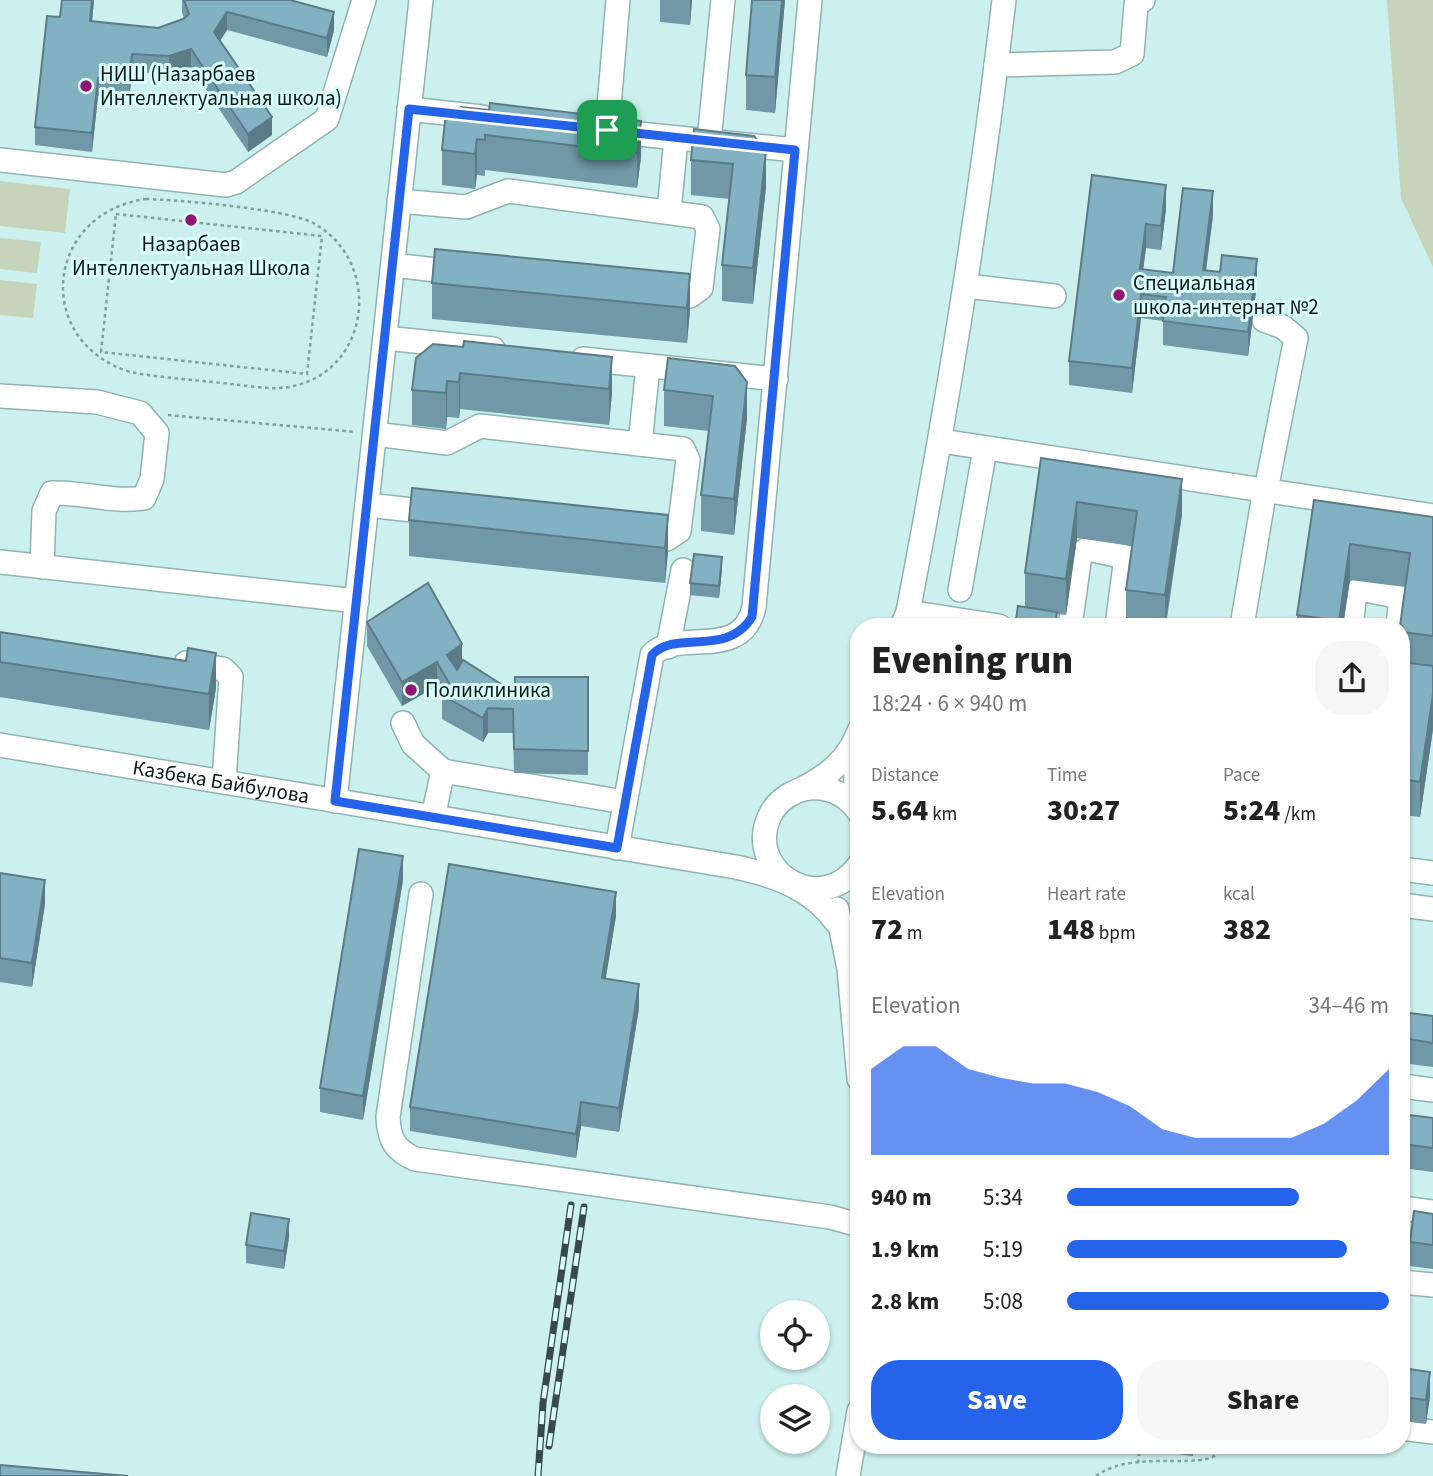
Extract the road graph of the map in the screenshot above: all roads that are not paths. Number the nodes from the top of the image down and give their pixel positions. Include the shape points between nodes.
1 (364, 0) edge
2 (421, 0) edge
3 (618, 0) edge
4 (723, 0) edge
5 (810, 0) edge
6 (1003, 0) edge
7 (1143, 0) edge
8 (996, 65) junction
9 (409, 109) junction
10 (502, 119) edge
11 (581, 127) edge
12 (607, 130) junction
13 (676, 138) junction
14 (709, 141) junction
15 (795, 150) junction
16 (0, 160) edge
17 (399, 201) junction
18 (669, 212) junction
19 (393, 265) junction
20 (489, 275) edge
21 (966, 286) junction
22 (642, 291) edge
23 (1054, 296) dead end
24 (1264, 320) dead end
25 (385, 338) junction
26 (510, 351) edge
27 (565, 357) edge
28 (648, 366) junction
29 (776, 379) junction
30 (0, 396) edge
31 (375, 434) junction
32 (941, 441) junction
33 (640, 444) junction
34 (985, 449) junction
35 (1265, 489) junction
36 (367, 505) junction
37 (462, 516) edge
38 (1433, 516) edge
39 (612, 533) edge
40 (0, 562) edge
41 (42, 566) junction
42 (683, 570) dead end
43 (960, 590) dead end
44 (357, 601) junction
45 (905, 618) edge
46 (1071, 618) edge
47 (1118, 618) edge
48 (1243, 618) edge
49 (1352, 618) edge
50 (1399, 618) edge
51 (668, 647) junction
52 (158, 659) edge
53 (403, 723) dead end
54 (0, 745) edge
55 (850, 749) edge
56 (443, 771) junction
57 (224, 782) junction
58 (796, 792) junction
59 (335, 801) junction
60 (624, 802) junction
61 (850, 802) edge
62 (433, 817) junction
63 (766, 827) junction
64 (617, 848) junction
65 (728, 866) junction
66 (1410, 870) edge
67 (1433, 873) edge
68 (850, 874) edge
69 (850, 879) edge
70 (789, 881) junction
71 (421, 894) dead end
72 (1410, 906) edge
73 (1433, 909) edge
74 (838, 924) junction
75 (850, 980) edge
76 (1410, 1087) edge
77 (1433, 1090) edge
78 (1410, 1209) edge
79 (1433, 1212) edge
80 (850, 1223) edge
81 (1410, 1283) edge
82 (1433, 1285) edge
83 (1410, 1430) edge
84 (1433, 1432) edge
85 (852, 1454) edge
86 (848, 1476) edge

1 - 16 street via 327,119 236,182 226,185
2 - 9 street
3 - 12 street
4 - 14 street
5 - 15 street
6 - 8 street
7 - 8 street via 1136,5 1132,54 1115,62
8 - 21 street
9 - 10 street
9 - 17 street
11 - 12 street
12 - 13 street
13 - 14 street
13 - 18 street
14 - 15 street
15 - 29 street
17 - 18 street via 467,207 508,191
17 - 19 street
18 - 22 street via 698,215 708,224 701,288 690,296
19 - 20 street
19 - 25 street
21 - 23 street
21 - 32 street
24 - 35 street via 1296,338
25 - 26 street
25 - 31 street
27 - 28 street
28 - 29 street
28 - 33 street
29 - 51 street via 752,617 747,626 723,639
30 - 41 street via 97,402 140,413 157,433 152,479 144,498 124,501 79,492 52,493 44,510
31 - 33 street via 447,443 480,426
31 - 36 street
32 - 34 street
32 - 45 street
33 - 39 street via 687,452 679,531 667,539
34 - 35 street
34 - 43 street
35 - 38 street
35 - 48 street
36 - 37 street
36 - 44 street
40 - 41 street
41 - 44 street
42 - 51 street
44 - 59 street
46 - 47 street via 1080,555 1087,550 1126,557
49 - 50 street via 1355,593 1360,589 1398,595
51 - 60 street via 652,655
52 - 57 street via 223,669 231,677
53 - 56 street via 413,744
54 - 57 street, Казбека Байбулова
55 - 58 street via 832,771
56 - 60 street
56 - 62 street
57 - 59 street, Казбека Байбулова
58 - 61 street via 828,789
58 - 63 street via 777,806
59 - 62 street, Казбека Байбулова
60 - 64 street
62 - 64 street, Казбека Байбулова
63 - 65 street via 751,854
63 - 70 street via 769,858
64 - 65 street, Казбека Байбулова
65 - 70 street, Казбека Байбулова
66 - 67 street
68 - 70 street via 835,886 819,889
69 - 74 street via 838,903
70 - 74 street, Казбека Байбулова via 815,898
71 - 80 street via 387,1117 392,1143 400,1152 415,1159
72 - 73 street
74 - 75 street
76 - 77 street
78 - 79 street
81 - 82 street
83 - 84 street
85 - 86 street

